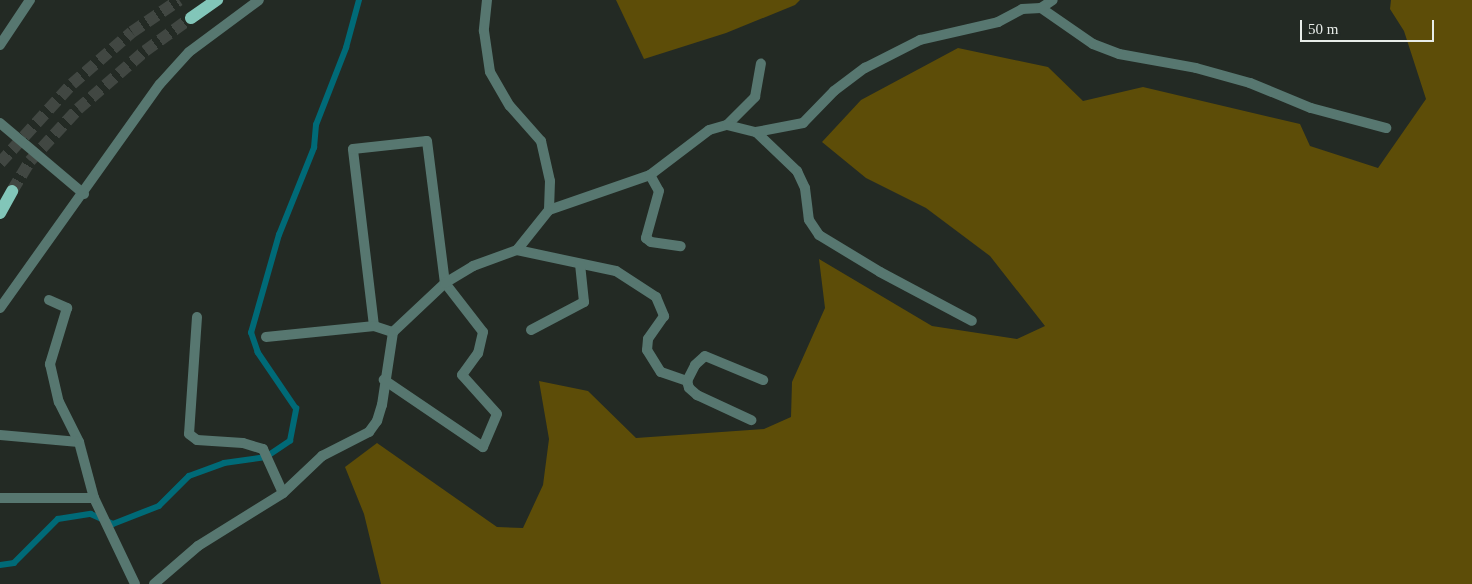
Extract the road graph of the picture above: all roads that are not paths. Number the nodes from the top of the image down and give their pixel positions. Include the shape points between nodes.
1 (30, 0) edge
2 (217, 0) edge
3 (259, 0) edge
4 (487, 0) edge
5 (1053, 0) edge
6 (1042, 8) junction
7 (191, 18) tunnel mouth
8 (0, 45) edge
9 (761, 64) dead end
10 (0, 123) edge
11 (727, 125) junction
12 (1386, 128) dead end
13 (756, 132) junction
14 (650, 175) junction
15 (84, 194) junction
16 (0, 205) edge
17 (549, 210) junction
18 (0, 213) edge
19 (681, 246) dead end
20 (517, 250) junction
21 (580, 264) junction
22 (445, 283) junction
23 (48, 300) dead end
24 (0, 308) edge
25 (197, 317) dead end
26 (972, 321) dead end
27 (374, 326) junction
28 (531, 330) dead end
29 (393, 332) junction
30 (266, 337) dead end
31 (384, 380) junction
32 (762, 380) dead end
33 (687, 381) junction
34 (752, 420) dead end
35 (0, 435) edge
36 (79, 442) junction
37 (283, 494) junction
38 (0, 498) edge
39 (94, 498) junction
40 (135, 584) edge
41 (154, 584) edge

1 - 8 street
2 - 7 main road
3 - 15 street via 183,58 160,84
4 - 17 street via 484,31 490,72 510,106 542,141 550,181
5 - 6 street
6 - 12 street via 1094,44 1119,54 1196,68 1250,83 1311,108
6 - 13 street via 1022,9 998,22 920,40 865,68 834,91 803,123
9 - 11 street via 755,97
10 - 15 street
11 - 13 street
11 - 14 street via 708,130
13 - 26 street via 797,171 805,188 809,220 819,235
14 - 17 street
14 - 19 street via 659,191 646,238 651,242
15 - 24 street
16 - 18 main road via 12,191
17 - 20 street
20 - 21 street
20 - 22 street via 473,266
21 - 28 street via 584,302
21 - 33 street via 616,271 656,297 664,316 648,339 647,350 662,372
22 - 27 street via 426,141 353,149
22 - 29 street
22 - 31 street via 483,332 478,353 462,375 497,414 483,447
23 - 36 street via 67,308 50,364 59,402
25 - 37 street via 189,434 197,440 243,443 263,449
27 - 29 street
27 - 30 street
29 - 31 street
31 - 37 street via 377,421 369,432 322,456
32 - 33 street via 705,356 695,365
33 - 34 street via 689,388 698,395
35 - 36 street
36 - 39 street
37 - 41 street via 198,546
38 - 39 street
39 - 40 street

